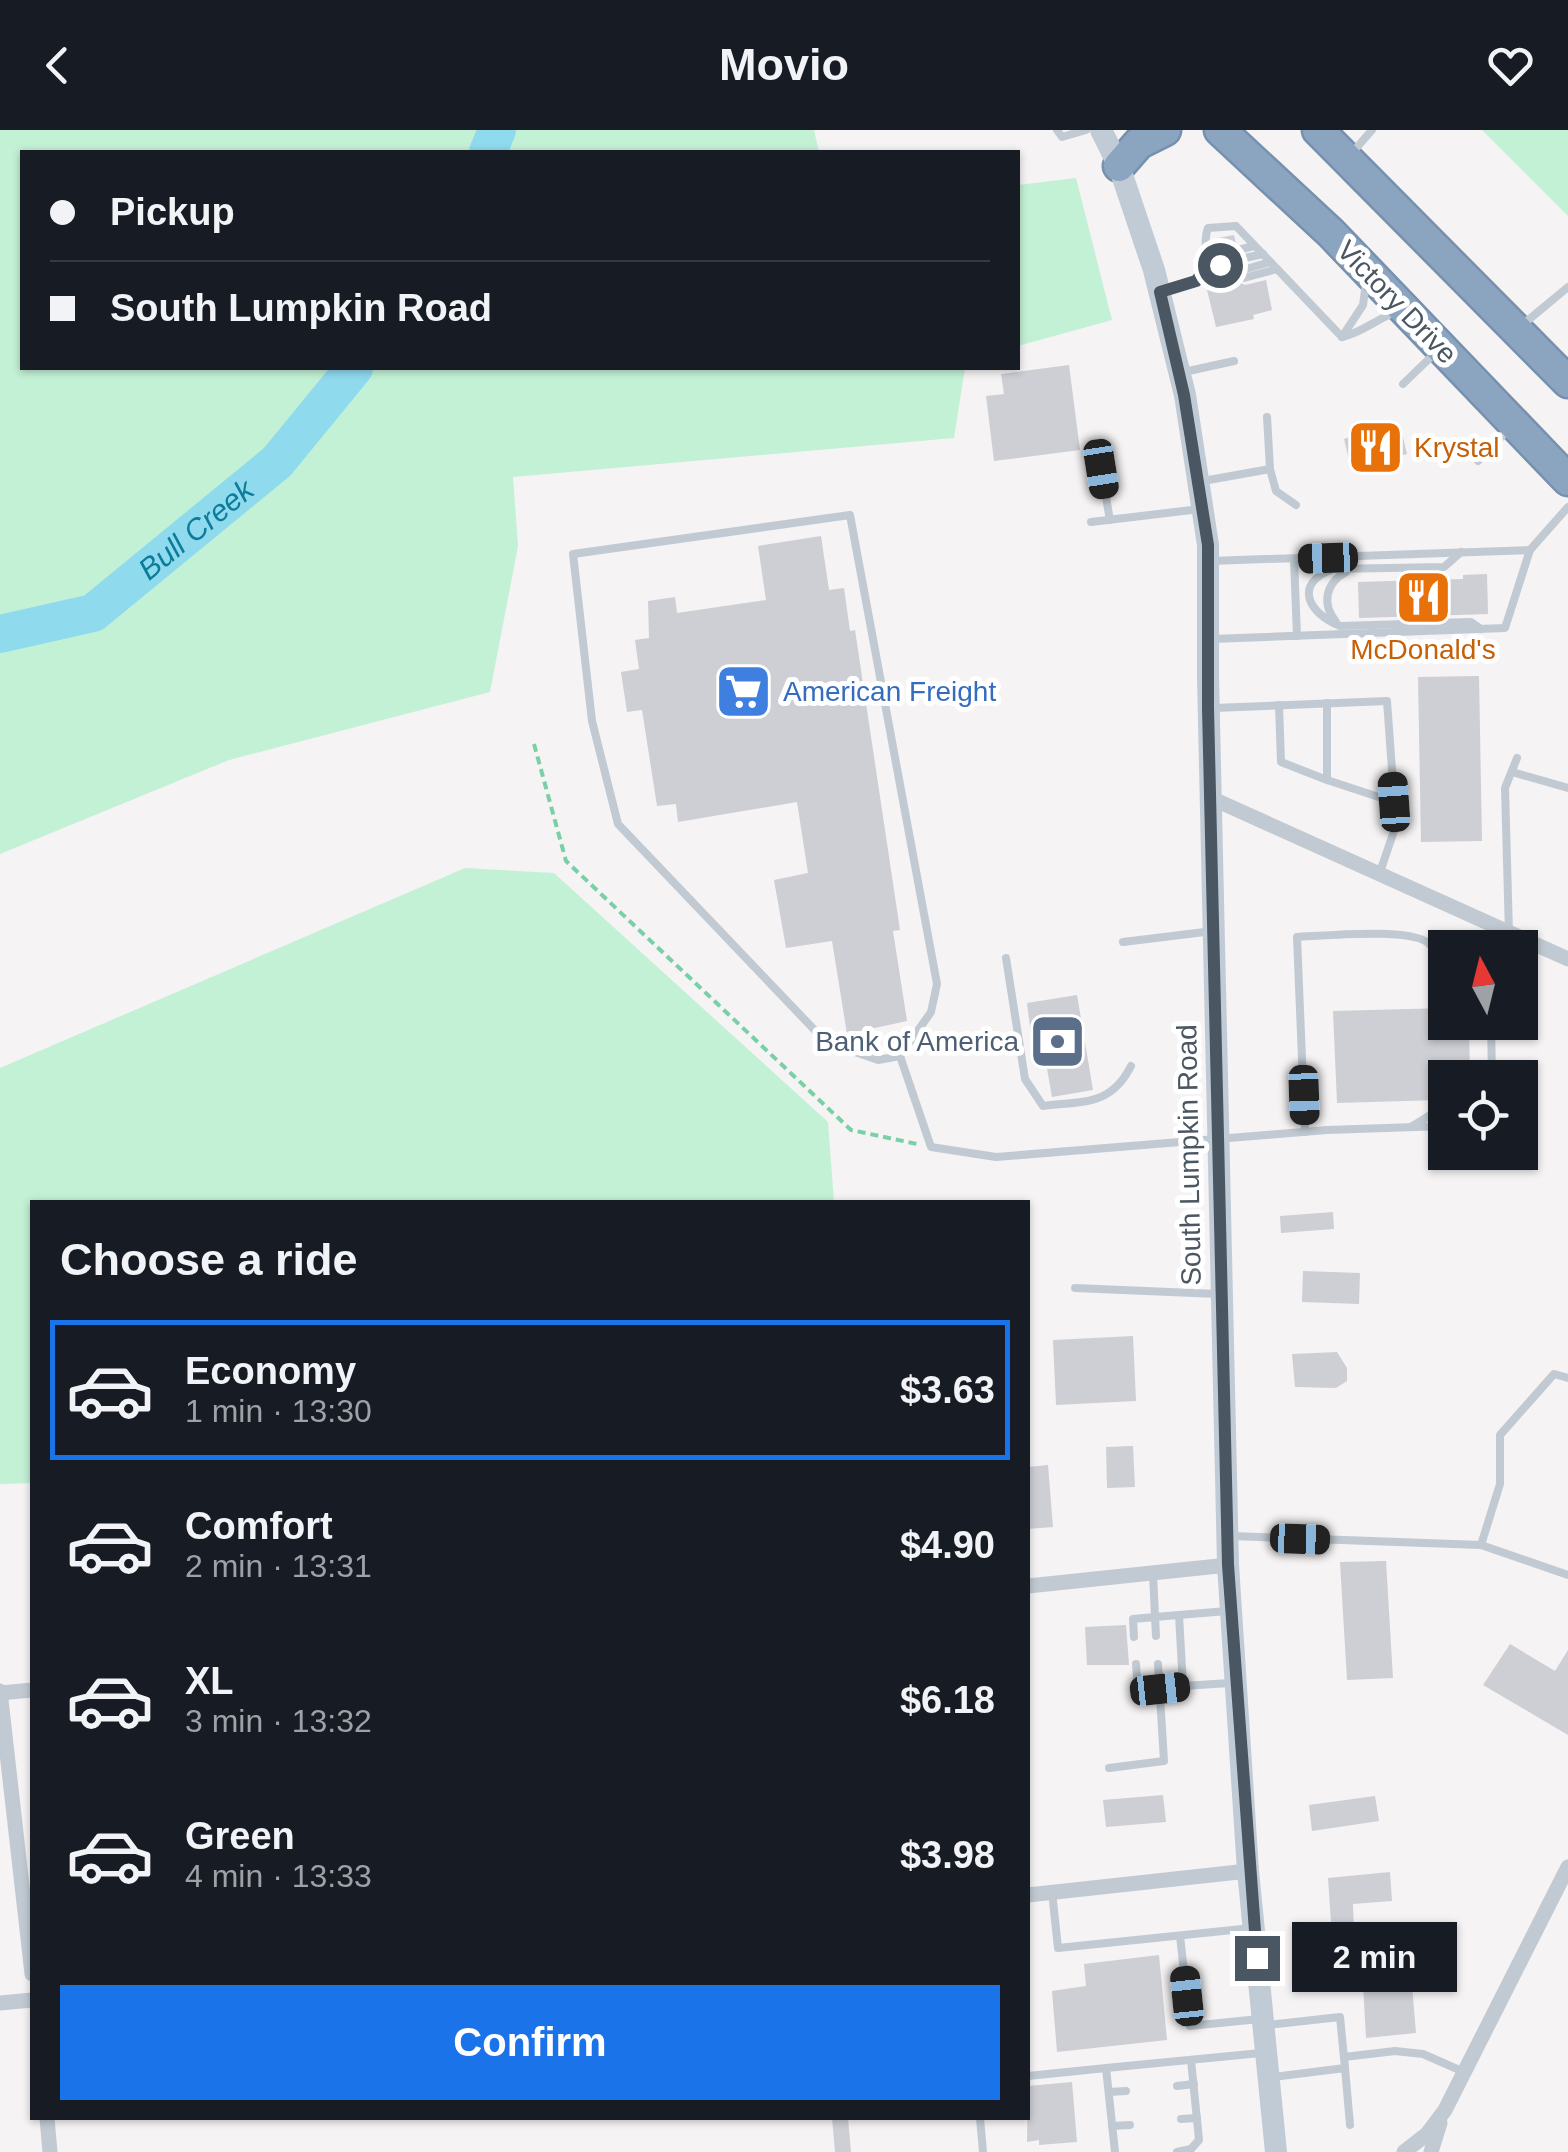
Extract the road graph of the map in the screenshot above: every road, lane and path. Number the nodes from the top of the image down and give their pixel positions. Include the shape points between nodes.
1 (1057, 130) edge
2 (1086, 130) edge
3 (1101, 130) edge
4 (1120, 130) edge
5 (1165, 130) edge
6 (1219, 130) edge
7 (1318, 130) edge
8 (1372, 130) edge
9 (1347, 159) junction
10 (1118, 166) junction
11 (1254, 246) junction
12 (1266, 258) junction
13 (1277, 269) junction
14 (1203, 271) junction
15 (1368, 272) junction
16 (1568, 288) edge
17 (1160, 292) junction
18 (1405, 310) junction
19 (1518, 329) junction
20 (1342, 337) junction
21 (1440, 347) junction
22 (1234, 362) dead end
23 (1179, 373) junction
24 (1567, 378) edge
25 (1403, 384) dead end
26 (1267, 416) dead end
27 (1514, 424) junction
28 (1478, 461) dead end
29 (1101, 469) dead end
30 (1270, 469) junction
31 (1568, 480) edge
32 (1198, 482) junction
33 (1296, 504) dead end
34 (1568, 507) edge
35 (1202, 508) junction
36 (1110, 520) junction
37 (1091, 522) dead end
38 (1530, 550) junction
39 (1461, 552) junction
40 (1294, 559) junction
41 (1208, 562) junction
42 (1350, 570) junction
43 (1340, 626) junction
44 (1481, 630) junction
45 (1298, 636) junction
46 (1208, 639) junction
47 (1327, 703) junction
48 (1279, 705) junction
49 (1208, 708) junction
50 (534, 744) dead end
51 (1517, 758) dead end
52 (1512, 772) junction
53 (1327, 780) junction
54 (1568, 788) edge
55 (1210, 798) junction
56 (1394, 802) junction
57 (1379, 874) junction
58 (1487, 930) edge
59 (1506, 930) edge
60 (1214, 932) junction
61 (1428, 941) edge
62 (1123, 942) dead end
63 (1538, 950) edge
64 (1006, 958) dead end
65 (1568, 960) edge
66 (900, 1056) junction
67 (1131, 1066) dead end
68 (1428, 1116) edge
69 (1428, 1127) edge
70 (1407, 1129) junction
71 (1305, 1132) junction
72 (1218, 1140) junction
73 (931, 1146) junction
74 (1075, 1288) dead end
75 (1222, 1294) junction
76 (1568, 1378) edge
77 (1228, 1536) junction
78 (1481, 1545) junction
79 (1228, 1565) junction
80 (1153, 1573) junction
81 (1568, 1575) edge
82 (1030, 1586) edge
83 (1231, 1611) junction
84 (1179, 1615) junction
85 (1155, 1617) junction
86 (1156, 1636) dead end
87 (1134, 1637) dead end
88 (1136, 1664) dead end
89 (1158, 1664) dead end
90 (1235, 1682) junction
91 (1184, 1686) junction
92 (1160, 1689) junction
93 (30, 1690) edge
94 (0, 1693) edge
95 (1108, 1768) dead end
96 (1568, 1867) edge
97 (1248, 1872) junction
98 (1052, 1892) junction
99 (1030, 1895) edge
100 (1254, 1928) junction
101 (1180, 1936) junction
102 (30, 1956) edge
103 (30, 2000) edge
104 (0, 2003) edge
105 (1263, 2022) junction
106 (1266, 2053) junction
107 (1344, 2057) junction
108 (1191, 2060) junction
109 (1106, 2068) junction
110 (1345, 2068) junction
111 (1464, 2072) junction
112 (1030, 2076) edge
113 (1269, 2077) junction
114 (1194, 2084) junction
115 (1178, 2086) dead end
116 (1126, 2090) dead end
117 (1108, 2092) junction
118 (1444, 2110) junction
119 (1197, 2118) junction
120 (1181, 2119) dead end
121 (47, 2120) edge
122 (980, 2120) edge
123 (1130, 2124) dead end
124 (1350, 2124) dead end
125 (1112, 2126) junction
126 (50, 2152) edge
127 (984, 2152) edge
128 (1115, 2152) edge
129 (1177, 2152) edge
130 (1276, 2152) edge
131 (1404, 2152) edge
132 (1431, 2152) edge

1 - 2 lane via 1062,138
3 - 10 main road, South Lumpkin Road
4 - 10 main road, South Lumpkin Road
5 - 10 highway via 1139,142
6 - 15 highway, Victory Drive
7 - 9 highway
8 - 9 lane
9 - 19 highway
10 - 17 main road, South Lumpkin Road
11 - 12 lane
11 - 12 lane via 1239,254
11 - 14 lane via 1236,226 1208,228
12 - 13 lane
12 - 13 lane via 1243,274
13 - 20 lane
14 - 14 lane via 1220,269
14 - 17 lane
15 - 18 highway, Victory Drive
15 - 20 lane via 1363,305
16 - 19 lane
17 - 23 main road, South Lumpkin Road
18 - 20 lane
18 - 21 highway, Victory Drive
19 - 24 highway
21 - 25 lane
21 - 27 highway, Victory Drive
22 - 23 lane
23 - 32 main road, South Lumpkin Road
26 - 30 lane
27 - 28 lane
27 - 31 highway, Victory Drive
29 - 36 lane
30 - 32 lane
30 - 33 lane via 1276,492
32 - 35 main road, South Lumpkin Road
34 - 38 lane
35 - 36 lane
35 - 41 main road, South Lumpkin Road
36 - 37 lane
38 - 39 lane
38 - 44 lane via 1505,628
39 - 40 lane
39 - 42 lane via 1444,567
40 - 41 lane
40 - 45 lane
41 - 46 main road, South Lumpkin Road
42 - 43 lane via 1328,590 1331,615
42 - 43 lane via 1320,574 1309,596 1313,611
43 - 44 lane via 1471,622
44 - 45 lane
45 - 46 lane
46 - 49 main road, South Lumpkin Road
47 - 48 lane
47 - 53 lane
47 - 56 lane via 1387,700
48 - 49 lane
48 - 53 lane via 1280,762
49 - 55 main road, South Lumpkin Road
50 - 73 path via 566,861 851,1130
51 - 52 lane
52 - 54 lane
52 - 59 lane via 1506,788
53 - 56 lane
55 - 57 street
55 - 60 main road, South Lumpkin Road
56 - 57 lane via 1396,824
57 - 58 street
60 - 62 lane
60 - 72 main road, South Lumpkin Road
61 - 71 lane via 1406,934 1297,937
63 - 65 street
64 - 67 lane via 1025,1078 1043,1106 1110,1094
66 - 66 lane via 932,1012 937,984 850,515 573,554 592,721 618,824 826,1042 878,1060
66 - 73 lane
68 - 70 lane
69 - 70 lane
70 - 71 lane
71 - 72 lane
72 - 73 lane via 996,1158
72 - 75 main road, South Lumpkin Road
74 - 75 lane
75 - 77 main road, South Lumpkin Road
76 - 78 lane via 1554,1374 1500,1435 1500,1484
77 - 78 lane
77 - 79 main road, South Lumpkin Road
78 - 81 lane
79 - 80 street
79 - 83 main road, South Lumpkin Road
80 - 82 street
80 - 85 lane
83 - 84 lane
83 - 90 main road, South Lumpkin Road
84 - 85 lane
84 - 91 lane
85 - 86 lane
85 - 87 lane via 1133,1619
88 - 92 lane via 1138,1691
89 - 92 lane
90 - 91 lane
90 - 97 main road, South Lumpkin Road
91 - 92 lane
92 - 95 lane via 1164,1762
93 - 94 street
94 - 102 street
96 - 111 street
97 - 98 street
97 - 100 main road, South Lumpkin Road
98 - 99 street
98 - 101 lane via 1058,1948
100 - 101 lane
100 - 105 main road, South Lumpkin Road
101 - 105 lane via 1190,2026
103 - 104 street
105 - 106 main road, South Lumpkin Road
105 - 107 lane via 1340,2017
106 - 108 lane
106 - 113 main road, South Lumpkin Road
107 - 110 lane
107 - 111 lane via 1424,2054
108 - 109 lane
108 - 114 lane
109 - 112 lane
109 - 117 lane
110 - 113 lane
110 - 124 lane
111 - 118 street
113 - 130 main road, South Lumpkin Road
114 - 115 lane
114 - 119 lane
116 - 117 lane
117 - 125 lane
118 - 131 street
118 - 132 street
119 - 120 lane
119 - 129 lane via 1197,2146
121 - 126 street
122 - 127 lane
123 - 125 lane
125 - 128 lane

